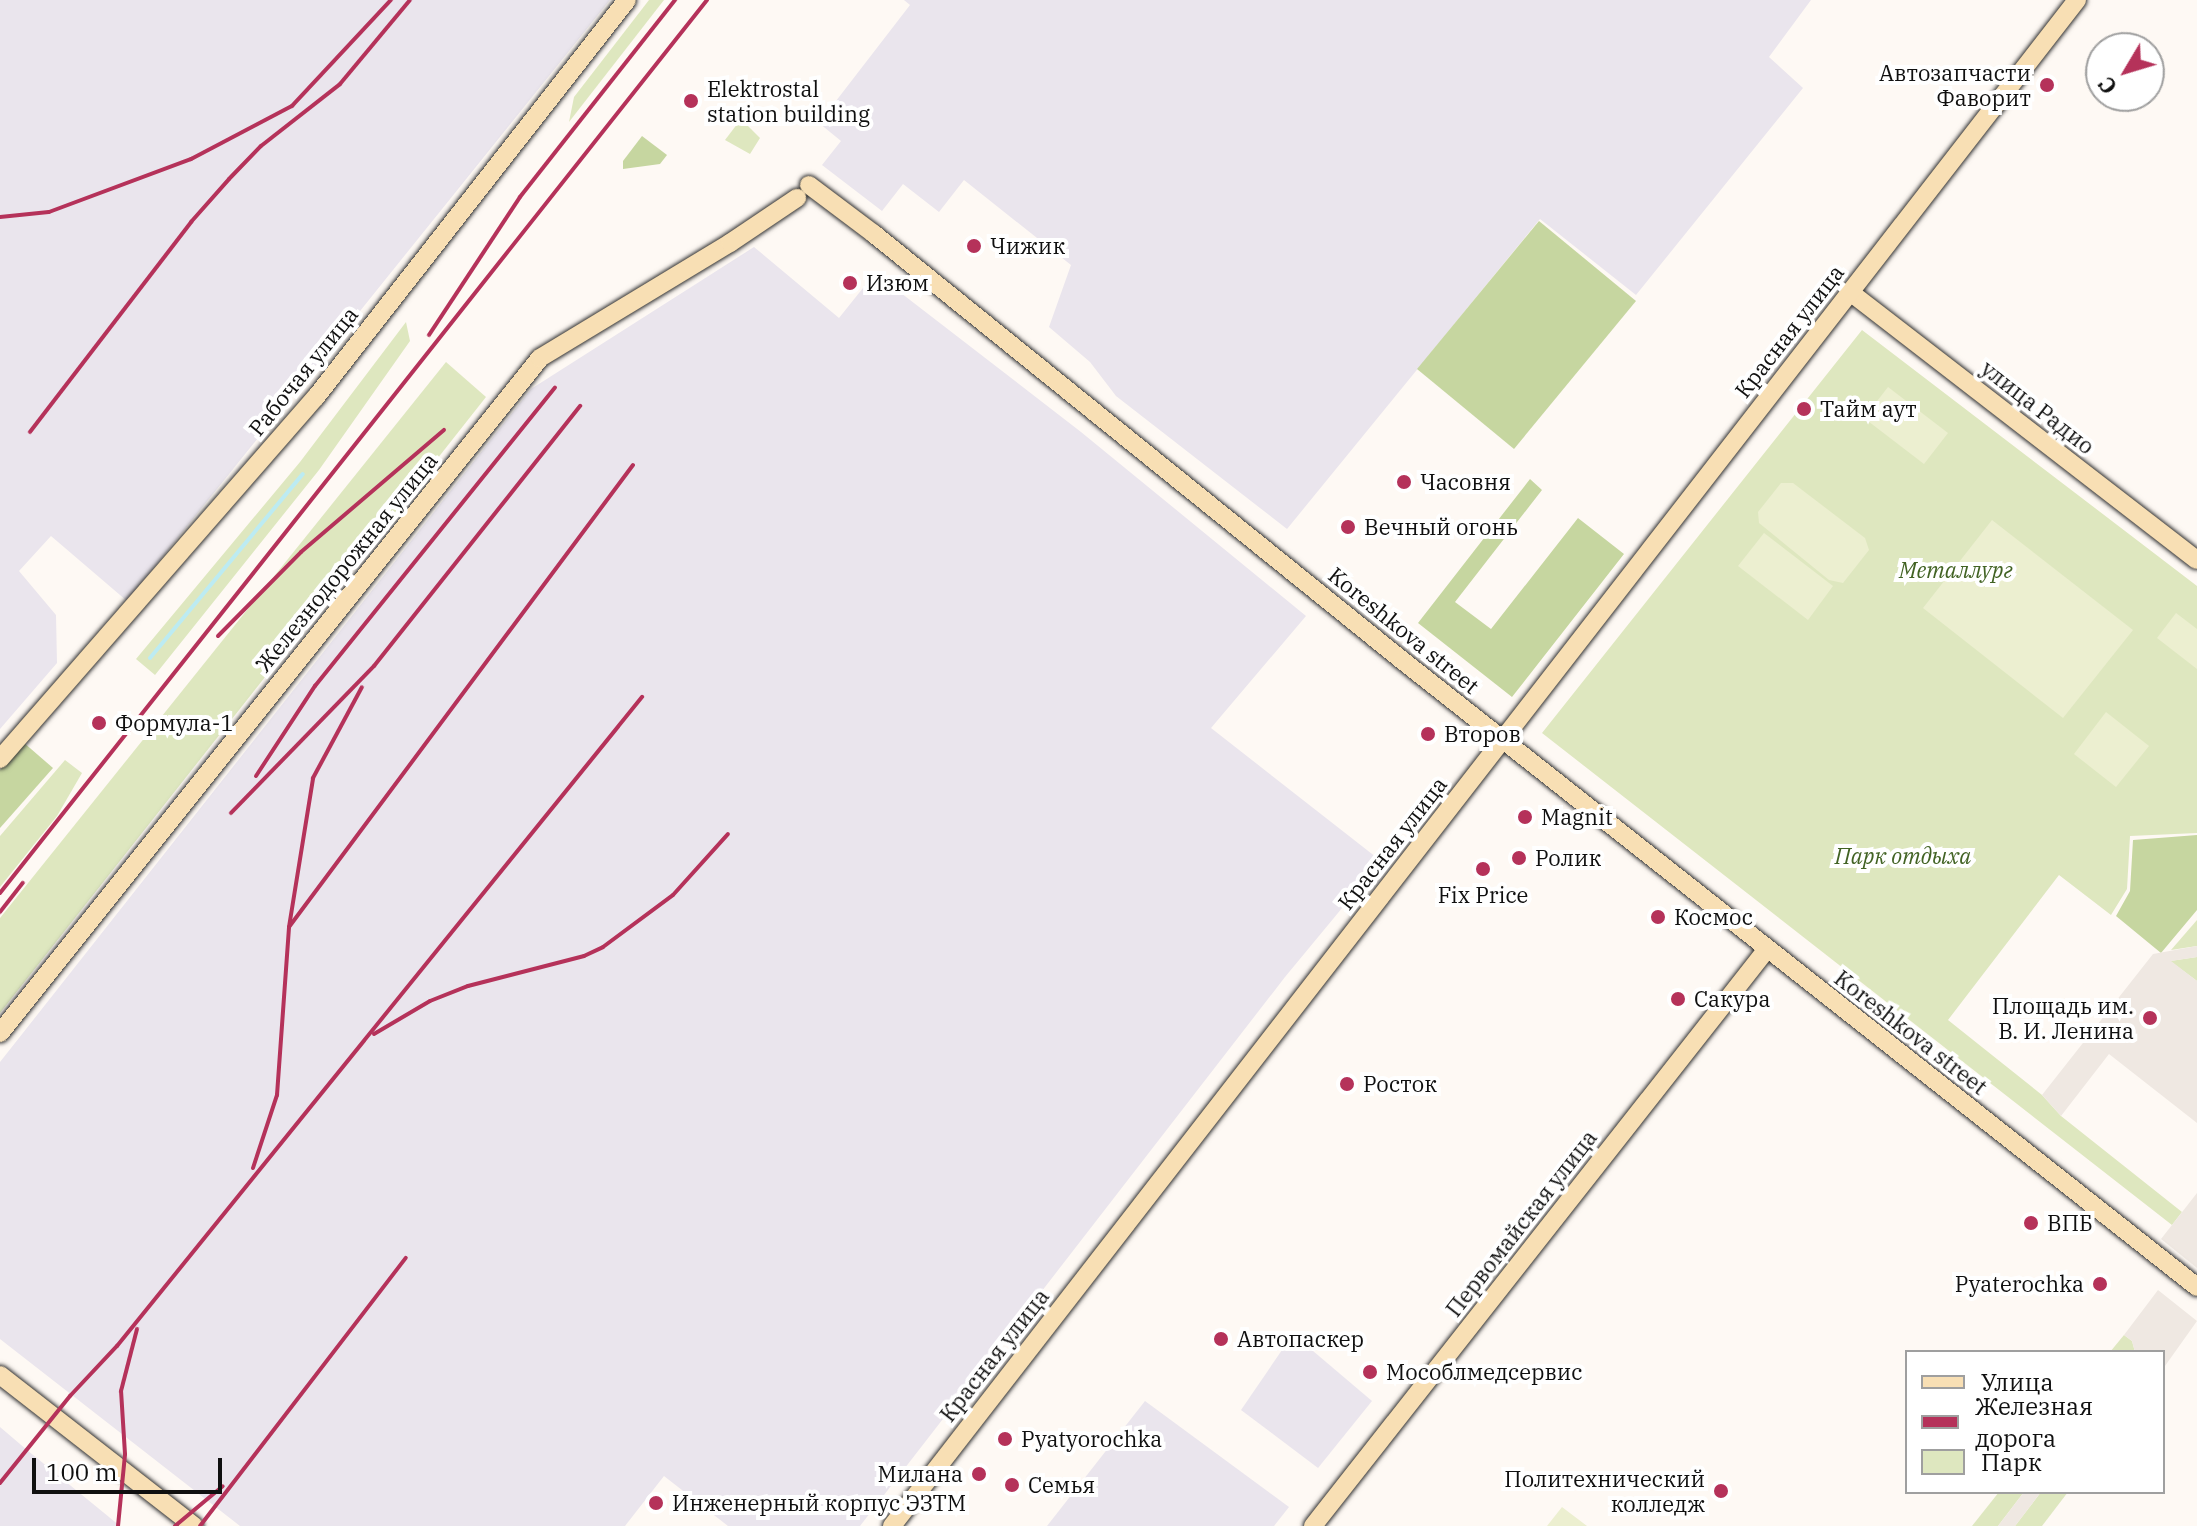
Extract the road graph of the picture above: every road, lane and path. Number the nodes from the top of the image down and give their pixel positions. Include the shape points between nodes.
1 (627, 0) edge
2 (2077, 0) edge
3 (803, 192) joint
4 (1850, 292) junction
5 (2197, 560) edge
6 (1502, 739) junction
7 (0, 759) edge
8 (1767, 949) junction
9 (0, 1033) edge
10 (2197, 1287) edge
11 (0, 1375) edge
12 (194, 1526) edge
13 (892, 1526) edge
14 (1313, 1526) edge

1 - 7 main road, Рабочая улица via 316,397
2 - 4 main road, Красная улица
3 - 6 main road, Koreshkova street
3 - 9 main road, Железнодорожная улица via 730,243 540,358
4 - 5 main road, улица Радио
4 - 6 main road, Красная улица
6 - 8 main road, Koreshkova street
6 - 13 main road, Красная улица
8 - 10 main road, Koreshkova street
8 - 14 main road, Первомайская улица
11 - 12 main road

